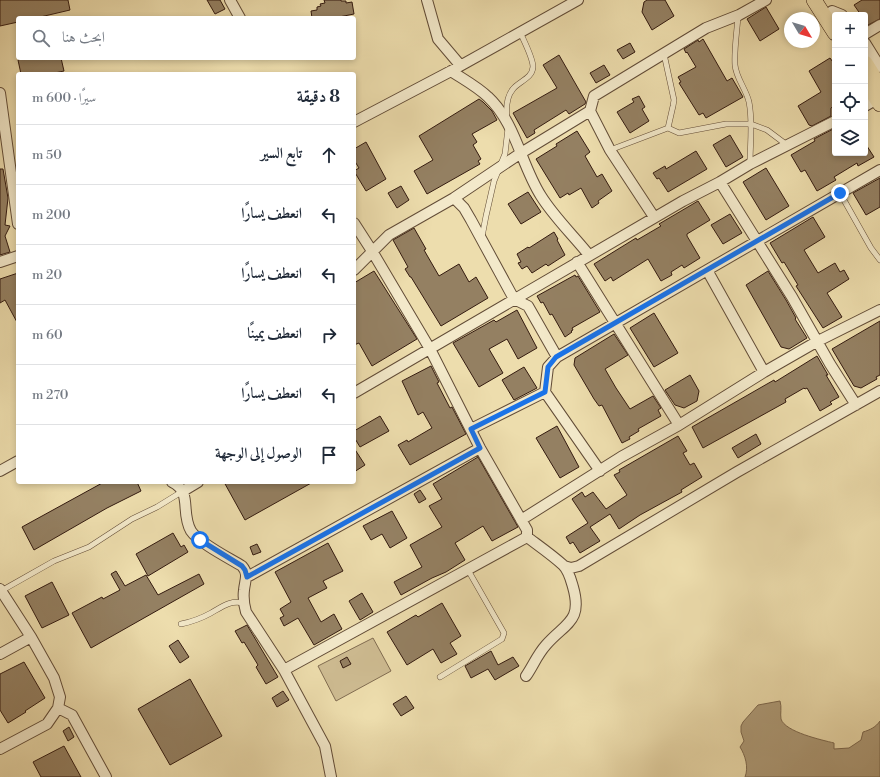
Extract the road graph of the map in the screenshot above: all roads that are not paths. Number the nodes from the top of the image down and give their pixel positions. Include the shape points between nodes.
1 (230, 0) edge
2 (427, 0) edge
3 (578, 0) edge
4 (766, 0) edge
5 (814, 0) edge
6 (739, 14) junction
7 (239, 16) edge
8 (880, 25) edge
9 (832, 28) edge
10 (520, 32) junction
11 (868, 32) edge
12 (868, 48) edge
13 (664, 54) junction
14 (460, 65) junction
15 (880, 67) edge
16 (451, 70) junction
17 (868, 73) edge
18 (867, 84) edge
19 (0, 93) edge
20 (876, 99) edge
21 (590, 111) junction
22 (356, 121) edge
23 (832, 123) edge
24 (751, 124) junction
25 (508, 126) junction
26 (668, 128) junction
27 (3, 145) edge
28 (787, 146) junction
29 (610, 150) junction
30 (522, 153) junction
31 (750, 164) junction
32 (501, 167) junction
33 (880, 170) edge
34 (720, 182) junction
35 (840, 193) junction
36 (454, 198) junction
37 (16, 213) edge
38 (654, 217) junction
39 (356, 226) edge
40 (482, 240) junction
41 (757, 241) junction
42 (372, 251) junction
43 (589, 255) junction
44 (16, 257) edge
45 (880, 260) edge
46 (0, 262) edge
47 (577, 262) junction
48 (356, 268) edge
49 (707, 270) junction
50 (514, 299) junction
51 (880, 310) edge
52 (614, 324) junction
53 (818, 341) junction
54 (430, 349) junction
55 (556, 357) junction
56 (764, 372) junction
57 (356, 392) edge
58 (545, 392) junction
59 (880, 392) edge
60 (856, 405) junction
61 (679, 425) junction
62 (471, 429) junction
63 (480, 448) junction
64 (16, 462) edge
65 (0, 471) edge
66 (600, 471) junction
67 (175, 484) edge
68 (195, 484) edge
69 (183, 491) junction
70 (521, 520) junction
71 (527, 537) junction
72 (564, 566) junction
73 (468, 570) junction
74 (247, 577) junction
75 (1, 590) edge
76 (244, 603) junction
77 (181, 624) dead end
78 (31, 637) junction
79 (0, 654) edge
80 (284, 670) junction
81 (526, 676) dead end
82 (440, 677) dead end
83 (58, 708) junction
84 (0, 749) edge
85 (106, 777) edge
86 (331, 777) edge

1 - 7 street
2 - 14 street via 438,39
3 - 10 street
4 - 6 street
5 - 9 main road
6 - 13 street via 706,28
6 - 24 lane via 735,66 747,95
8 - 11 street
10 - 14 street
10 - 25 lane via 533,65 531,73 509,96 506,111
12 - 15 street
13 - 21 street via 594,96
13 - 26 lane via 674,100
14 - 16 street
16 - 22 street
16 - 25 street via 488,96
17 - 20 main road
18 - 20 main road
19 - 27 street
21 - 29 street
21 - 30 street
23 - 28 street
24 - 26 lane via 726,124 679,133
24 - 28 lane via 767,130
24 - 31 lane
25 - 30 street
25 - 32 lane
26 - 29 lane
27 - 37 street
28 - 31 street
29 - 38 street
30 - 32 street
30 - 43 street via 529,175 541,197
31 - 34 street
32 - 36 street
32 - 40 lane via 494,181
33 - 35 street
34 - 38 street
34 - 41 street
35 - 41 street
35 - 45 lane
36 - 40 street via 464,208
36 - 42 street via 389,236
38 - 43 street
39 - 42 street
40 - 50 street
41 - 49 street
41 - 53 street
42 - 48 street
42 - 54 street
43 - 47 street
44 - 46 street
47 - 50 street
47 - 52 street
49 - 52 street
49 - 56 street
50 - 54 street
50 - 55 street via 528,306
51 - 53 street
52 - 55 street
52 - 61 street
53 - 56 street
53 - 60 street
54 - 57 street
54 - 62 street
55 - 58 street via 548,367
56 - 61 street
58 - 62 street
58 - 66 street
59 - 60 street
60 - 72 street via 579,566
61 - 66 street
62 - 63 street
63 - 70 street
63 - 74 street
64 - 65 street
66 - 70 street
67 - 69 street
68 - 69 street
69 - 74 street via 188,524 195,536 242,566
69 - 75 lane via 132,519 89,547 54,561
70 - 71 street via 527,530
71 - 72 street
71 - 73 street
72 - 81 street via 572,582 577,600 576,609 571,621 536,657
73 - 80 street
73 - 82 lane via 504,632 502,639
74 - 76 street
75 - 78 street
76 - 77 lane via 230,602
76 - 80 street via 246,612
78 - 79 street
78 - 83 street via 54,678 60,697
80 - 86 street via 325,746
83 - 84 street via 47,724
83 - 85 street via 72,715

